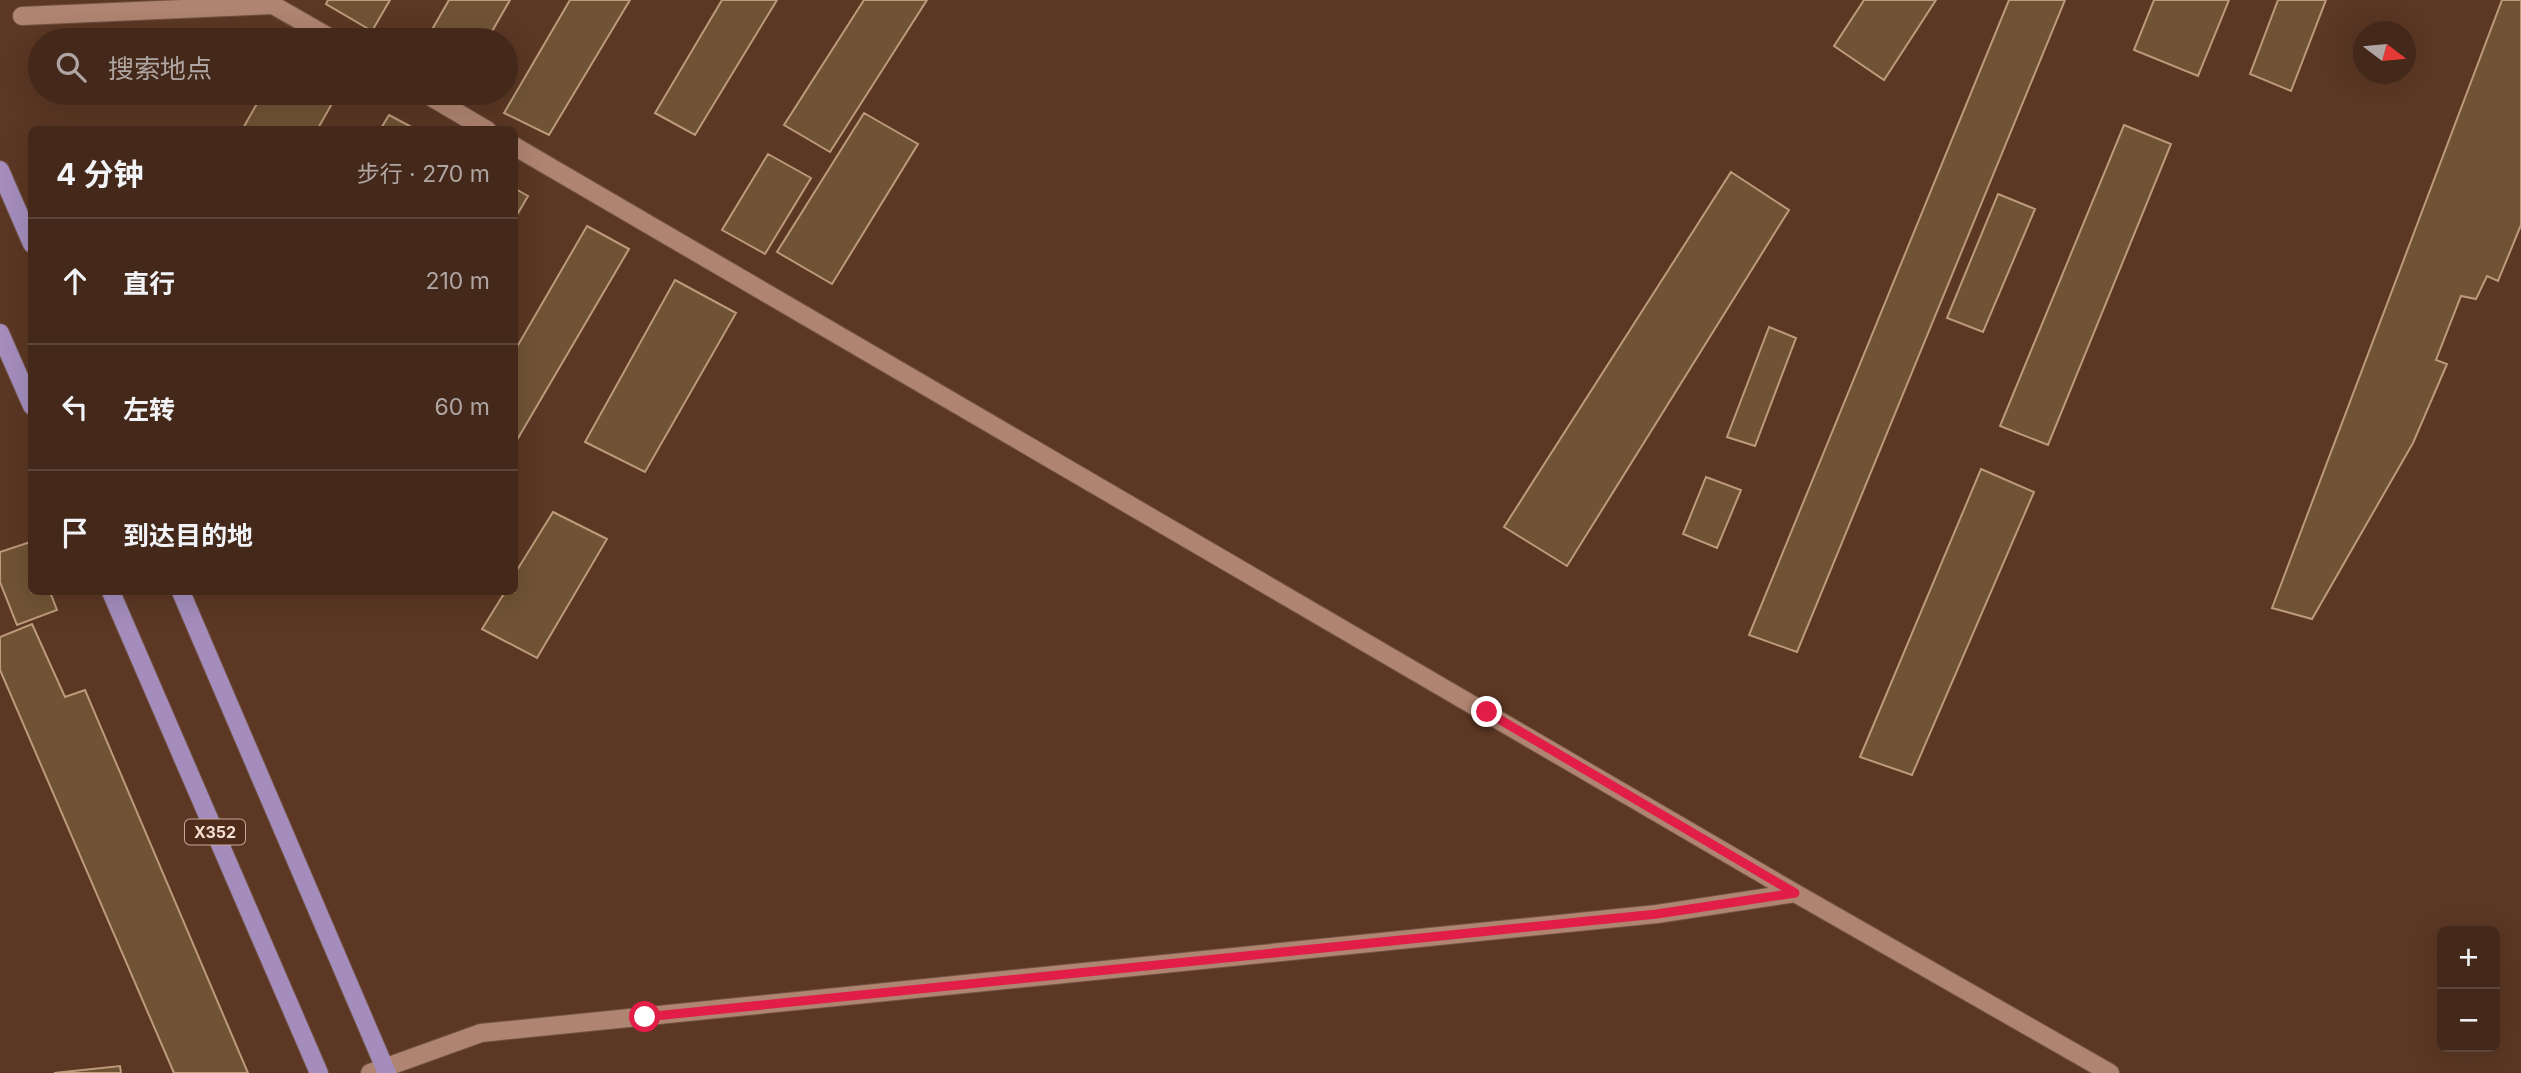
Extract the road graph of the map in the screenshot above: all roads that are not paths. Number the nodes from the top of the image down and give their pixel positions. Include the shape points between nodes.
1 (22, 16) dead end
2 (313, 28) edge
3 (444, 105) edge
4 (480, 126) edge
5 (518, 148) edge
6 (0, 170) edge
7 (28, 235) edge
8 (0, 333) edge
9 (28, 397) edge
10 (112, 595) edge
11 (182, 595) edge
12 (1795, 893) junction
13 (380, 1071) edge
14 (319, 1073) edge
15 (2110, 1073) edge

1 - 2 street via 273,5
3 - 4 street
5 - 12 street
6 - 7 main road
8 - 9 main road
10 - 14 main road, X352
11 - 13 main road
12 - 13 street via 1657,914 481,1033
12 - 15 street

